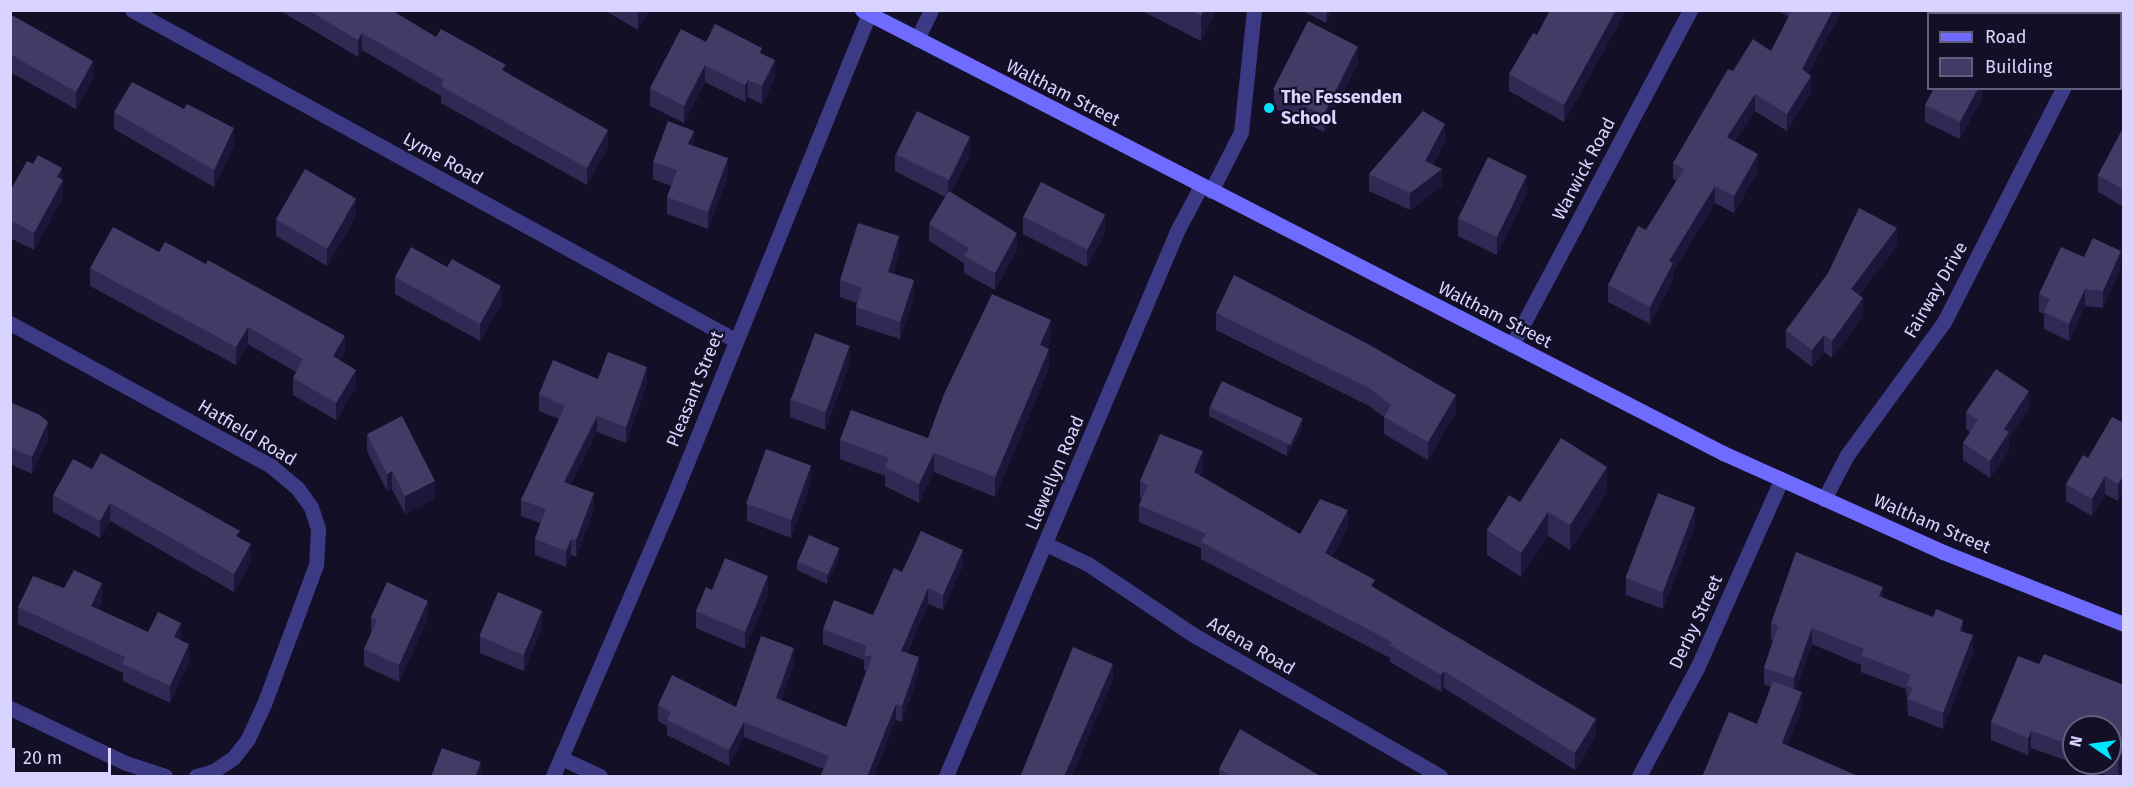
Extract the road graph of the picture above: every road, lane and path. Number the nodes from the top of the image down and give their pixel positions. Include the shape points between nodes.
1 (132, 10) edge
2 (931, 10) edge
3 (1254, 10) edge
4 (1690, 10) edge
5 (866, 12) edge
6 (917, 39) junction
7 (2062, 90) edge
8 (1206, 189) junction
9 (10, 323) edge
10 (735, 339) junction
11 (1512, 345) junction
12 (1781, 480) junction
13 (1824, 499) junction
14 (1046, 544) junction
15 (2124, 624) edge
16 (10, 708) edge
17 (561, 758) junction
18 (165, 777) edge
19 (196, 777) edge
20 (553, 777) edge
21 (600, 777) edge
22 (946, 777) edge
23 (1440, 777) edge
24 (1639, 777) edge

1 - 10 street, Lyme Road
2 - 6 street
3 - 8 street, Llewellyn Road via 1241,132
4 - 11 street, Warwick Road
5 - 6 main road, Waltham Street
5 - 10 street, Pleasant Street
6 - 8 main road, Waltham Street
7 - 13 street, Fairway Drive via 1944,322 1847,455
8 - 11 main road, Waltham Street
8 - 14 street, Llewellyn Road via 1178,229
9 - 19 street, Hatfield Road via 266,463 305,497 318,529 318,553 279,664 241,749 224,765
10 - 17 street, Pleasant Street via 668,512
11 - 12 main road, Waltham Street
12 - 13 main road, Waltham Street
12 - 24 street, Derby Street via 1697,668
13 - 15 main road, Waltham Street
14 - 22 street, Llewellyn Road
14 - 23 street, Adena Road via 1088,564 1192,634
16 - 18 street via 126,763
17 - 20 street, Pleasant Street
17 - 21 street

